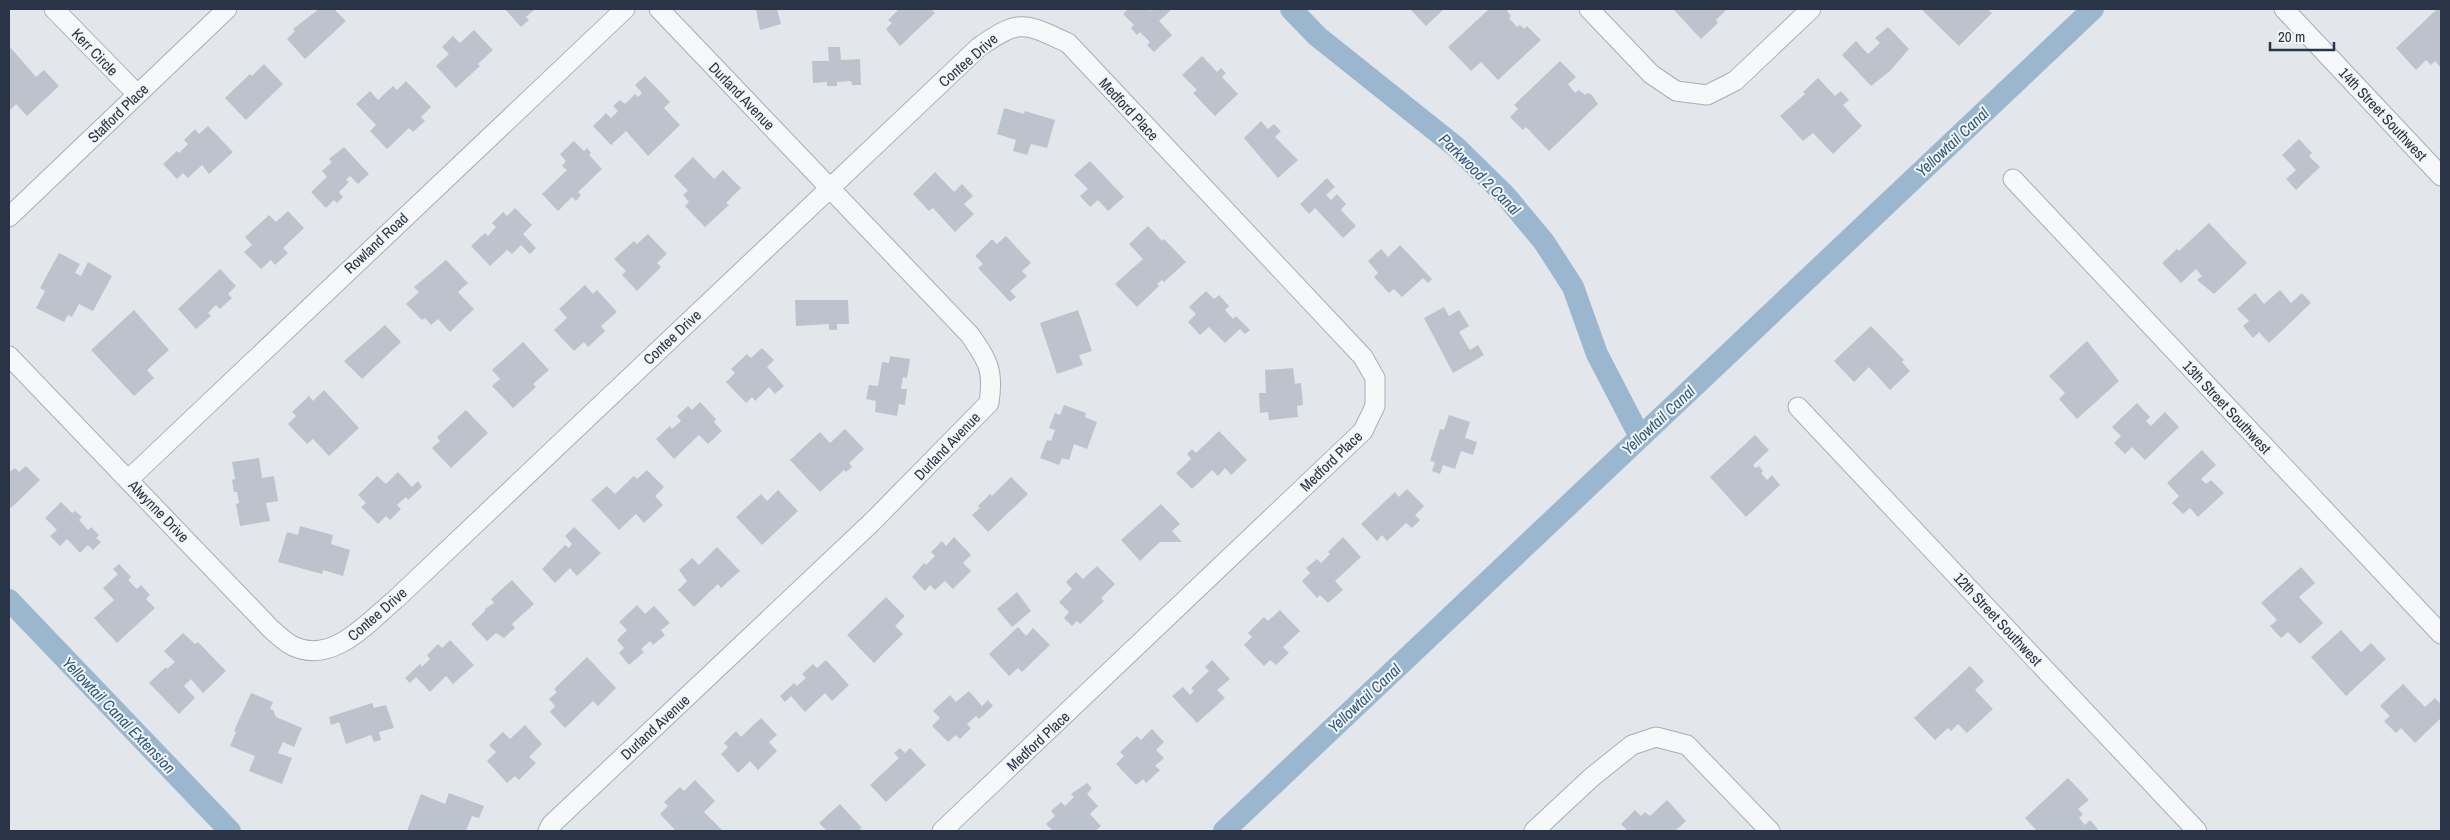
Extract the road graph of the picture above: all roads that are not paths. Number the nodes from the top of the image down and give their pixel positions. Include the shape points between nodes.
1 (54, 9) edge
2 (227, 9) edge
3 (625, 9) edge
4 (659, 9) edge
5 (1589, 9) edge
6 (1811, 9) edge
7 (2284, 9) edge
8 (1029, 26) joint
9 (137, 94) junction
10 (2441, 176) edge
11 (2013, 179) dead end
12 (830, 188) junction
13 (9, 217) edge
14 (9, 356) edge
15 (1798, 407) dead end
16 (129, 479) junction
17 (2441, 634) edge
18 (317, 652) joint
19 (548, 831) edge
20 (942, 831) edge
21 (1534, 831) edge
22 (1770, 831) edge
23 (2197, 831) edge

1 - 9 street, Kerr Circle
2 - 9 street, Stafford Place
3 - 16 street, Rowland Road
4 - 12 street, Durland Avenue
5 - 6 street via 1651,74 1676,92 1707,95 1735,81
7 - 10 street, 14th Street Southwest
8 - 12 street, Contee Drive via 1004,30 979,47
8 - 20 street, Medford Place via 1068,43 1363,357 1375,378 1375,406 1363,431
9 - 13 street, Stafford Place
11 - 17 street, 13th Street Southwest
12 - 18 street, Contee Drive via 396,599 345,642
12 - 19 street, Durland Avenue via 970,335 985,356 993,380 989,403 872,522
14 - 16 street, Alwynne Drive
15 - 23 street, 12th Street Southwest
16 - 18 street, Alwynne Drive via 271,629 293,646
21 - 22 street via 1632,745 1656,737 1687,745

